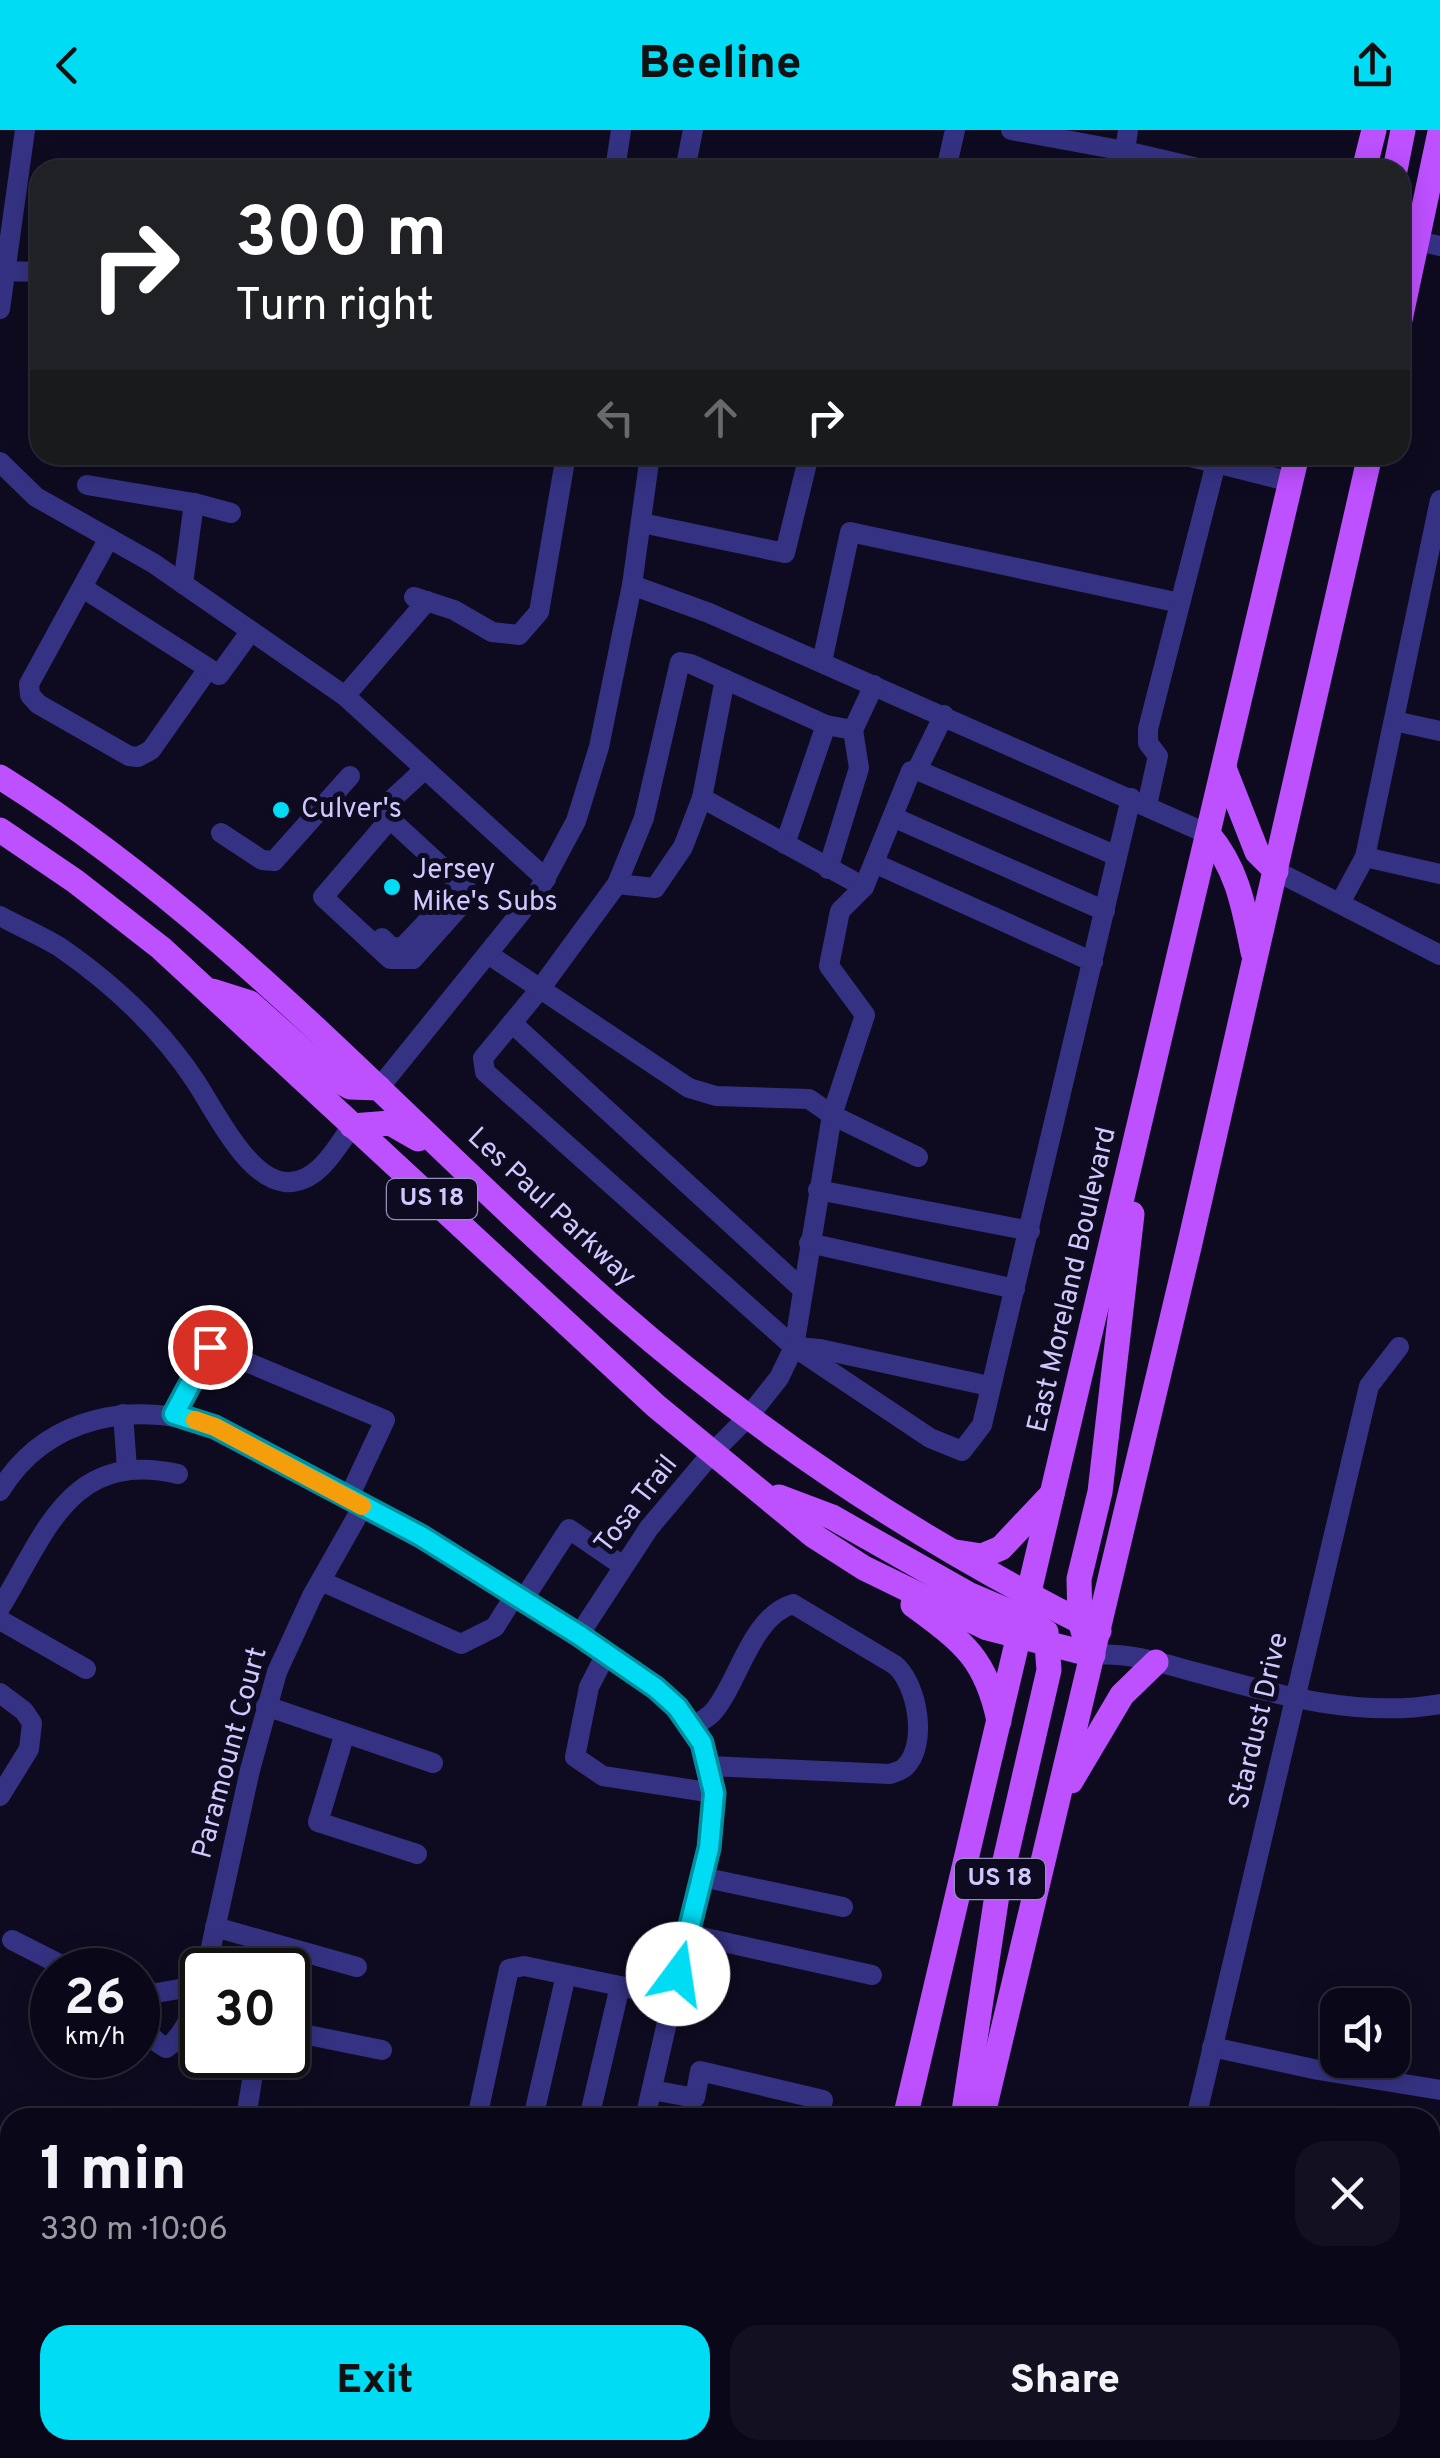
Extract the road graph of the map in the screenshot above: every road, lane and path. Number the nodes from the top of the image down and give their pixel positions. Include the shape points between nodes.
1 (25, 130) edge
2 (622, 130) edge
3 (693, 130) edge
4 (955, 130) edge
5 (1012, 130) edge
6 (1374, 130) edge
7 (1402, 130) edge
8 (1440, 132) edge
9 (1126, 141) edge
10 (616, 160) edge
11 (687, 160) edge
12 (948, 160) edge
13 (1155, 160) edge
14 (1366, 160) edge
15 (1397, 160) edge
16 (1428, 244) edge
17 (4, 272) edge
18 (30, 272) edge
19 (1410, 293) edge
20 (0, 309) edge
21 (0, 462) edge
22 (564, 465) edge
23 (649, 465) edge
24 (807, 465) edge
25 (1214, 465) edge
26 (1236, 465) edge
27 (1295, 465) edge
28 (1362, 465) edge
29 (1368, 465) edge
30 (1291, 482) junction
31 (87, 485) dead end
32 (1361, 493) junction
33 (1440, 500) edge
34 (194, 503) junction
35 (230, 512) dead end
36 (642, 523) junction
37 (109, 538) junction
38 (1433, 570) edge
39 (184, 584) junction
40 (632, 585) junction
41 (83, 588) junction
42 (1180, 603) junction
43 (251, 630) junction
44 (822, 662) junction
45 (208, 668) junction
46 (726, 679) junction
47 (874, 685) junction
48 (345, 696) junction
49 (944, 716) junction
50 (1394, 721) junction
51 (826, 725) junction
52 (853, 730) junction
53 (1440, 731) edge
54 (1224, 768) junction
55 (425, 769) junction
56 (918, 770) junction
57 (350, 776) dead end
58 (2, 777) edge
59 (702, 798) junction
60 (1139, 802) junction
61 (893, 816) junction
62 (390, 819) junction
63 (0, 830) edge
64 (221, 833) dead end
65 (1208, 834) junction
66 (785, 844) junction
67 (1118, 856) junction
68 (1365, 857) junction
69 (874, 864) junction
70 (828, 869) junction
71 (1276, 870) junction
72 (1440, 874) edge
73 (546, 879) junction
74 (616, 884) junction
75 (864, 887) junction
76 (1340, 904) junction
77 (1104, 911) junction
78 (0, 916) edge
79 (488, 954) junction
80 (1440, 955) edge
81 (1254, 961) junction
82 (1092, 962) junction
83 (206, 989) junction
84 (540, 989) junction
85 (512, 1023) junction
86 (379, 1088) junction
87 (832, 1115) junction
88 (352, 1126) junction
89 (1134, 1154) junction
90 (918, 1156) dead end
91 (818, 1190) junction
92 (1030, 1231) junction
93 (810, 1243) junction
94 (559, 1257) junction
95 (1015, 1288) junction
96 (802, 1289) junction
97 (794, 1347) junction
98 (1399, 1347) dead end
99 (989, 1386) junction
100 (123, 1414) junction
101 (174, 1414) junction
102 (748, 1417) junction
103 (712, 1452) junction
104 (127, 1469) junction
105 (178, 1474) dead end
106 (760, 1490) junction
107 (0, 1491) edge
108 (1053, 1492) junction
109 (355, 1503) junction
110 (956, 1552) junction
111 (623, 1566) junction
112 (864, 1568) junction
113 (321, 1581) junction
114 (519, 1598) junction
115 (0, 1608) edge
116 (0, 1620) edge
117 (1033, 1624) junction
118 (579, 1635) junction
119 (1089, 1635) junction
120 (606, 1654) junction
121 (1156, 1662) junction
122 (86, 1669) dead end
123 (0, 1694) edge
124 (1293, 1698) junction
125 (1440, 1704) edge
126 (266, 1706) junction
127 (1000, 1726) junction
128 (693, 1727) junction
129 (345, 1733) junction
130 (434, 1763) dead end
131 (710, 1766) junction
132 (714, 1793) junction
133 (0, 1796) edge
134 (1058, 1803) junction
135 (417, 1854) dead end
136 (702, 1877) junction
137 (843, 1908) dead end
138 (215, 1927) junction
139 (688, 1934) junction
140 (12, 1940) dead end
141 (211, 1948) edge
142 (30, 1949) edge
143 (357, 1967) dead end
144 (566, 1975) junction
145 (872, 1976) dead end
146 (620, 1986) junction
147 (672, 1998) junction
148 (180, 2035) edge
149 (310, 2035) edge
150 (160, 2044) edge
151 (1212, 2047) junction
152 (382, 2050) dead end
153 (252, 2078) edge
154 (652, 2090) junction
155 (1440, 2090) edge
156 (248, 2108) edge
157 (479, 2108) edge
158 (535, 2108) edge
159 (591, 2108) edge
160 (648, 2108) edge
161 (693, 2108) edge
162 (821, 2108) edge
163 (908, 2108) edge
164 (964, 2108) edge
165 (984, 2108) edge
166 (1198, 2108) edge

1 - 17 street
2 - 10 street
3 - 11 street
4 - 12 street
5 - 9 street
6 - 14 main road
7 - 15 main road
8 - 16 main road
9 - 13 street
16 - 19 main road
17 - 18 street
17 - 20 street
21 - 37 street via 36,497
22 - 48 street via 539,612 518,635 492,632 420,599
23 - 36 street
24 - 36 street via 785,553
25 - 42 street
26 - 30 street
27 - 30 main road, East Moreland Boulevard
28 - 32 main road
29 - 32 main road
30 - 54 main road, East Moreland Boulevard
31 - 34 street
32 - 71 main road
33 - 38 street
34 - 35 street
34 - 39 street
36 - 40 street
37 - 39 street
37 - 41 street
38 - 50 street
39 - 43 street
40 - 44 street
40 - 73 street via 586,795
41 - 45 street
41 - 45 street via 29,684 38,704 138,757 151,750
42 - 44 street via 850,532
42 - 60 street via 1148,728 1148,743 1158,756
43 - 45 street via 219,675
43 - 48 street
44 - 47 street
46 - 51 street
46 - 59 street
46 - 74 street via 680,662 644,818
47 - 49 street
47 - 52 street
48 - 55 street
49 - 56 street
49 - 60 street
50 - 53 street
50 - 68 street
51 - 52 street
51 - 66 street
52 - 70 street via 858,768
54 - 65 main road, East Moreland Boulevard
54 - 71 main road via 1257,852
55 - 62 street via 386,804
55 - 73 street
56 - 61 street via 911,771
56 - 67 street
57 - 64 street via 274,861
58 - 86 main road, Les Paul Parkway / US 18 via 174,900
59 - 66 street
59 - 74 street via 683,847 655,888
60 - 65 street
60 - 67 street
61 - 69 street
61 - 77 street
62 - 62 street via 330,888 390,946 402,948 464,888
63 - 83 main road, Les Paul Parkway / US 18 via 126,919
65 - 81 main road via 1236,878
65 - 89 main road, East Moreland Boulevard
66 - 70 street
67 - 77 street
68 - 72 street
68 - 76 street
69 - 75 street
69 - 82 street
70 - 75 street
71 - 76 street
71 - 81 main road
73 - 79 street
74 - 84 street
75 - 87 street via 840,911 829,966 865,1015
76 - 80 street
77 - 82 street
78 - 88 street via 58,946 137,1010 196,1081 234,1142 281,1182 300,1182 320,1168
79 - 84 street
79 - 86 street
81 - 119 main road
82 - 92 street
83 - 86 main road via 250,1003 334,1079
83 - 88 main road, Les Paul Parkway / US 18
84 - 85 street
84 - 87 street via 689,1088 716,1096 809,1100
85 - 96 street
85 - 97 street via 482,1058 485,1072
86 - 94 main road, Les Paul Parkway / US 18
87 - 90 street
87 - 91 street
88 - 94 main road via 404,1128 520,1236
88 - 103 main road, Les Paul Parkway / US 18
89 - 108 main road, East Moreland Boulevard
89 - 119 main road via 1131,1242 1100,1492 1079,1579
91 - 92 street
91 - 93 street
92 - 95 street
93 - 95 street
93 - 96 street
94 - 102 main road, Les Paul Parkway / US 18
95 - 99 street
96 - 97 street
97 - 99 street
97 - 99 street via 930,1438 962,1451 982,1425
97 - 102 street, Tosa Trail
98 - 124 street, Stardust Drive via 1369,1386
100 - 101 street
100 - 104 street
100 - 107 street via 50,1440
101 - 109 street via 215,1427
101 - 109 street, Paramount Court via 210,1347 385,1420
102 - 103 street, Tosa Trail
102 - 110 main road, Les Paul Parkway / US 18
103 - 106 main road, Les Paul Parkway / US 18
103 - 111 street, Tosa Trail
104 - 105 street
104 - 115 street via 68,1498
106 - 112 main road, Les Paul Parkway / US 18
106 - 117 main road via 832,1517
108 - 110 main road via 1001,1548 982,1556
108 - 117 main road, East Moreland Boulevard
109 - 113 street, Paramount Court
109 - 114 street
110 - 117 main road, Les Paul Parkway / US 18
111 - 114 street via 569,1530
111 - 118 street, Tosa Trail
112 - 117 main road, Les Paul Parkway via 987,1628
112 - 127 main road, US 18 via 973,1656 985,1673
113 - 114 street via 461,1644 495,1627
113 - 126 street, Paramount Court
114 - 118 street
116 - 122 street
117 - 119 main road, Les Paul Parkway
117 - 119 main road, Les Paul Parkway / US 18
117 - 127 main road, East Moreland Boulevard / US 18
117 - 164 main road, US 18 via 1046,1684 996,1895
118 - 120 street
119 - 121 street
119 - 134 main road
120 - 128 street via 656,1688
120 - 132 street via 589,1687 576,1757 603,1776
121 - 124 street
121 - 134 main road via 1122,1695
123 - 133 street via 32,1724 29,1749
124 - 125 street via 1366,1709
124 - 151 street, Stardust Drive
126 - 129 street
126 - 138 street, Paramount Court
127 - 163 main road, East Moreland Boulevard / US 18
128 - 131 street
128 - 131 street via 713,1712 746,1650 782,1608 794,1604 895,1664 914,1691 919,1716 913,1750 906,1767 890,1774
129 - 130 street
129 - 135 street via 318,1822
131 - 132 street
132 - 136 street
134 - 165 main road
136 - 137 street
136 - 139 street
138 - 141 street, Paramount Court
138 - 143 street
139 - 145 street
139 - 147 street
140 - 142 street
144 - 146 street
144 - 157 street via 510,1969
144 - 158 street
146 - 147 street
146 - 159 street
147 - 154 street
148 - 150 street via 166,2048
149 - 152 street
151 - 155 street
151 - 166 street, Stardust Drive
153 - 156 street
154 - 160 street
154 - 161 street
161 - 162 street via 700,2071 823,2100

